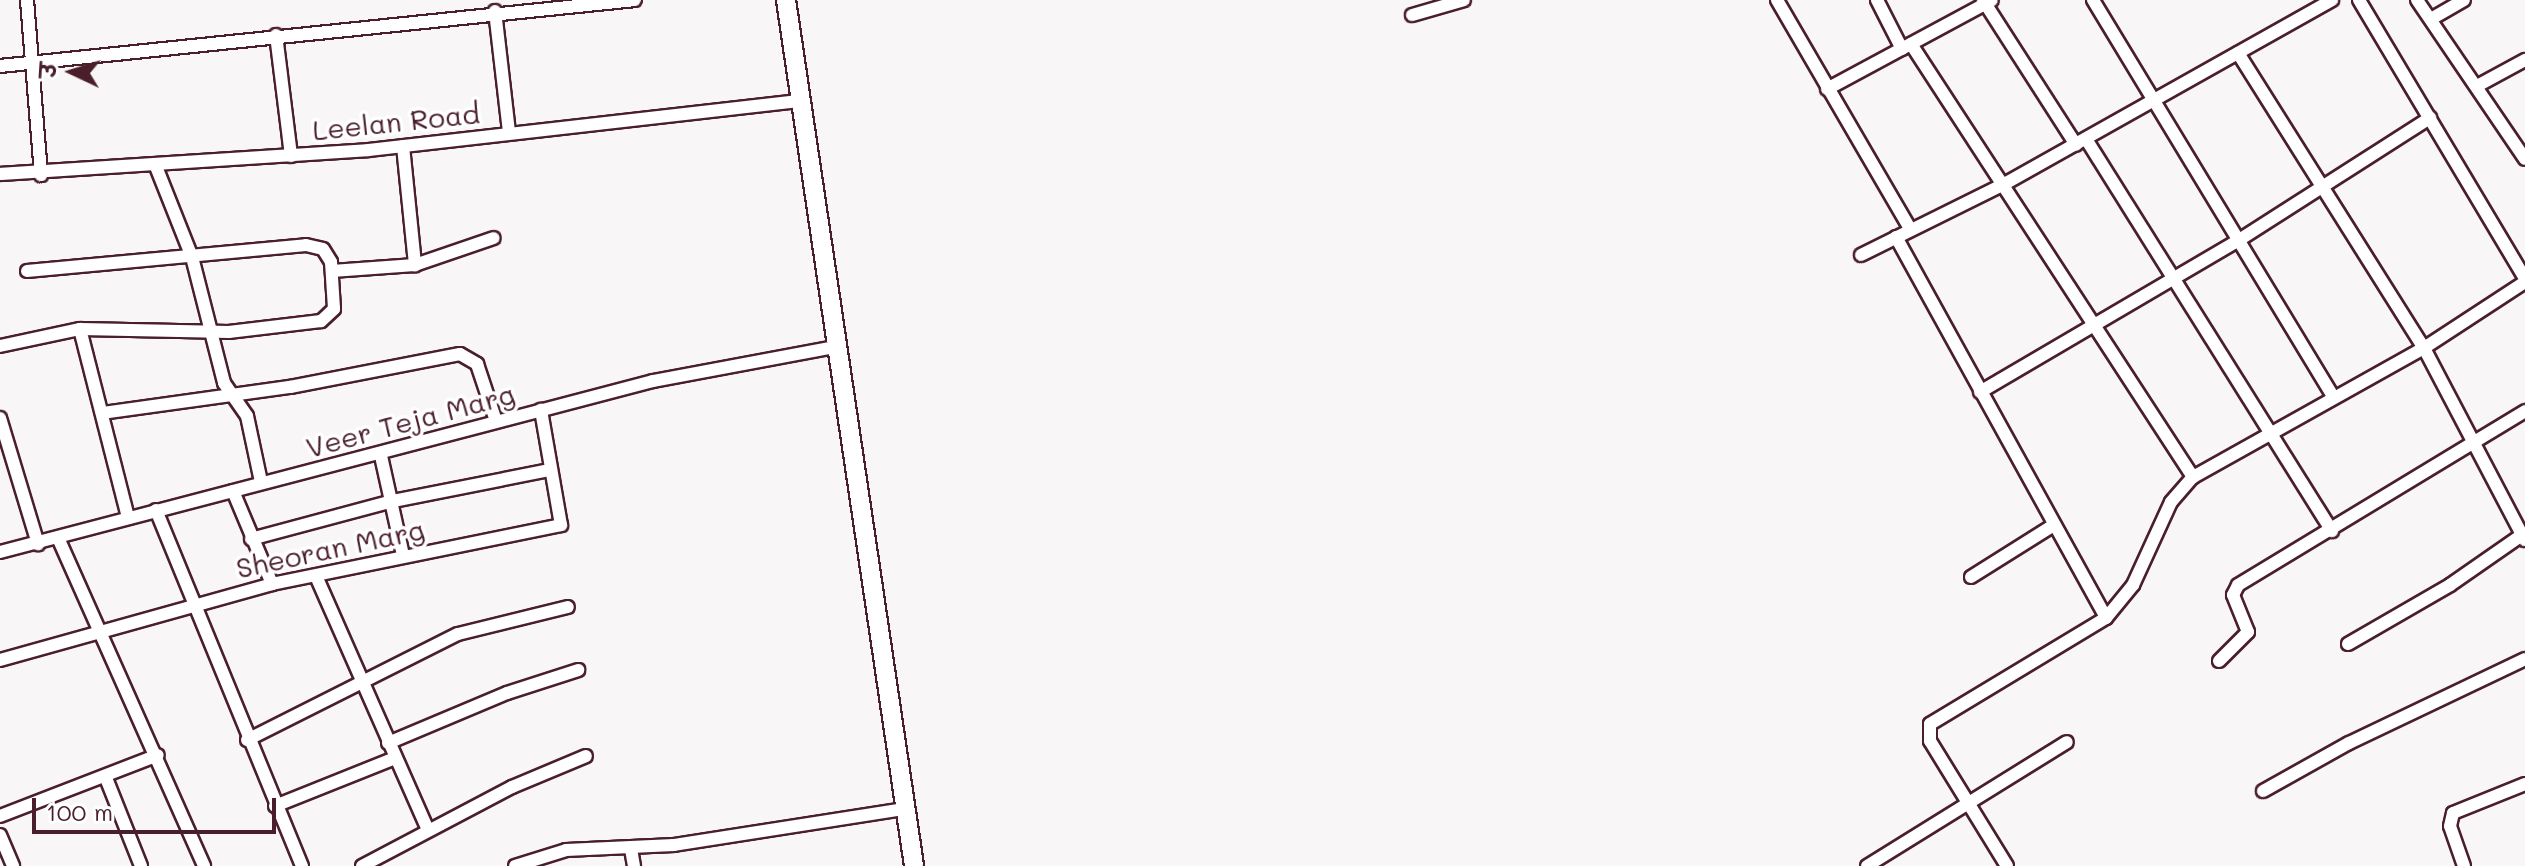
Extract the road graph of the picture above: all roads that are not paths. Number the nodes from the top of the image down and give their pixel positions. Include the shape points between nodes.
1 (27, 0) edge
2 (635, 0) edge
3 (786, 0) edge
4 (1464, 0) edge
5 (1777, 0) edge
6 (1877, 0) edge
7 (2093, 0) edge
8 (2332, 0) edge
9 (2359, 0) edge
10 (2417, 0) edge
11 (2464, 0) edge
12 (1987, 1) edge
13 (495, 11) junction
14 (1412, 15) dead end
15 (2431, 19) junction
16 (276, 35) junction
17 (1907, 46) junction
18 (2238, 53) junction
19 (2525, 60) edge
20 (34, 65) junction
21 (0, 66) edge
22 (2477, 86) junction
23 (1827, 89) junction
24 (2155, 100) junction
25 (797, 101) junction
26 (2430, 118) junction
27 (509, 132) junction
28 (2081, 142) junction
29 (403, 146) junction
30 (291, 156) junction
31 (2525, 159) edge
32 (155, 164) junction
33 (0, 174) edge
34 (41, 175) junction
35 (2006, 183) junction
36 (2324, 188) junction
37 (1911, 230) junction
38 (1896, 237) junction
39 (494, 238) dead end
40 (2239, 240) junction
41 (1861, 255) dead end
42 (192, 257) junction
43 (415, 265) junction
44 (27, 271) dead end
45 (332, 271) junction
46 (2525, 280) edge
47 (2171, 281) junction
48 (2094, 325) junction
49 (80, 329) junction
50 (212, 332) junction
51 (0, 346) edge
52 (835, 347) junction
53 (2424, 348) junction
54 (1980, 392) junction
55 (231, 393) junction
56 (2333, 397) junction
57 (541, 410) junction
58 (2525, 411) edge
59 (102, 413) junction
60 (0, 418) edge
61 (496, 421) junction
62 (2270, 433) junction
63 (2475, 445) junction
64 (381, 456) junction
65 (550, 470) junction
66 (2193, 477) junction
67 (261, 482) junction
68 (233, 491) junction
69 (393, 501) junction
70 (156, 510) junction
71 (128, 518) junction
72 (2054, 525) junction
73 (2522, 530) edge
74 (2332, 531) junction
75 (251, 539) junction
76 (59, 540) junction
77 (38, 544) junction
78 (0, 552) edge
79 (403, 555) junction
80 (316, 576) junction
81 (1971, 577) dead end
82 (272, 584) junction
83 (194, 604) junction
84 (568, 607) dead end
85 (2106, 618) junction
86 (101, 634) junction
87 (2348, 644) dead end
88 (2525, 659) edge
89 (0, 660) edge
90 (2219, 661) dead end
91 (578, 670) dead end
92 (362, 684) junction
93 (247, 740) junction
94 (2067, 742) dead end
95 (388, 743) junction
96 (158, 755) junction
97 (586, 756) dead end
98 (395, 758) junction
99 (106, 778) junction
100 (2525, 784) edge
101 (2263, 791) dead end
102 (1968, 803) junction
103 (275, 806) junction
104 (905, 809) junction
105 (0, 816) edge
106 (428, 830) junction
107 (0, 835) edge
108 (631, 849) junction
109 (13, 866) edge
110 (141, 866) edge
111 (204, 866) edge
112 (302, 866) edge
113 (362, 866) edge
114 (515, 866) edge
115 (634, 866) edge
116 (914, 866) edge
117 (1867, 866) edge
118 (2007, 866) edge
119 (2464, 866) edge

1 - 20 street
2 - 13 street
3 - 25 main road
4 - 14 street
5 - 23 street
6 - 17 street
7 - 24 street
8 - 18 street
9 - 26 street
10 - 15 street
11 - 15 street
12 - 17 street
12 - 28 street
13 - 16 street
13 - 27 street
15 - 22 street
16 - 20 street
16 - 30 street
17 - 23 street
17 - 35 street
18 - 24 street
18 - 36 street
19 - 22 street
20 - 21 street
20 - 34 street
22 - 31 street
23 - 37 street
24 - 28 street
24 - 40 street
25 - 27 street, Leelan Road
25 - 52 main road
26 - 36 street
26 - 46 street
27 - 29 street, Leelan Road
28 - 35 street
28 - 47 street
29 - 30 street, Leelan Road
29 - 43 street
30 - 32 street, Leelan Road
32 - 34 street, Leelan Road
32 - 42 street
33 - 34 street, Leelan Road
35 - 37 street
35 - 48 street
36 - 40 street
36 - 53 street
37 - 38 street
38 - 41 street
38 - 54 street
39 - 43 street
40 - 47 street
40 - 56 street
42 - 44 street
42 - 45 street via 306,245 329,255
42 - 50 street
43 - 45 street
45 - 50 street via 329,317
46 - 53 street
47 - 48 street
47 - 62 street
48 - 54 street
48 - 66 street
49 - 50 street
49 - 51 street
49 - 59 street
50 - 55 street
52 - 57 street, Veer Teja Marg via 697,372
52 - 104 main road
53 - 56 street
53 - 63 street
54 - 72 street
55 - 59 street
55 - 61 street via 460,354 477,364
55 - 67 street via 247,416
56 - 62 street
57 - 61 street, Veer Teja Marg
57 - 65 street, Sheoran Marg
58 - 63 street
59 - 71 street
60 - 77 street
61 - 64 street, Veer Teja Marg
62 - 66 street
62 - 74 street
63 - 73 street
63 - 74 street
64 - 67 street, Veer Teja Marg
64 - 69 street
65 - 69 street
65 - 79 street, Sheoran Marg via 561,525
66 - 85 street via 2171,502 2133,585
67 - 68 street, Veer Teja Marg
68 - 70 street, Veer Teja Marg
68 - 75 street
69 - 75 street
69 - 79 street
70 - 71 street, Veer Teja Marg
70 - 83 street
71 - 76 street, Veer Teja Marg
72 - 81 street
72 - 85 street
73 - 87 street via 2450,585
74 - 90 street via 2238,585 2233,595 2248,632
75 - 82 street
76 - 77 street, Veer Teja Marg
76 - 86 street
77 - 78 street, Veer Teja Marg
79 - 80 street, Sheoran Marg
80 - 82 street, Sheoran Marg
80 - 92 street
82 - 83 street, Sheoran Marg
83 - 86 street, Sheoran Marg
83 - 93 street
84 - 92 street via 458,634
85 - 102 street via 1930,724 1930,741
86 - 89 street, Sheoran Marg
86 - 96 street
88 - 101 street via 2349,743
91 - 95 street via 496,697
92 - 93 street
92 - 95 street
93 - 103 street
94 - 102 street
95 - 98 street
96 - 99 street
96 - 111 street
97 - 106 street
98 - 103 street
98 - 106 street
99 - 105 street
99 - 110 street
100 - 119 street via 2453,813 2450,826
102 - 117 street
102 - 118 street
103 - 112 street
104 - 108 street
104 - 116 main road
106 - 113 street
107 - 109 street
108 - 114 street via 566,850
108 - 115 street

